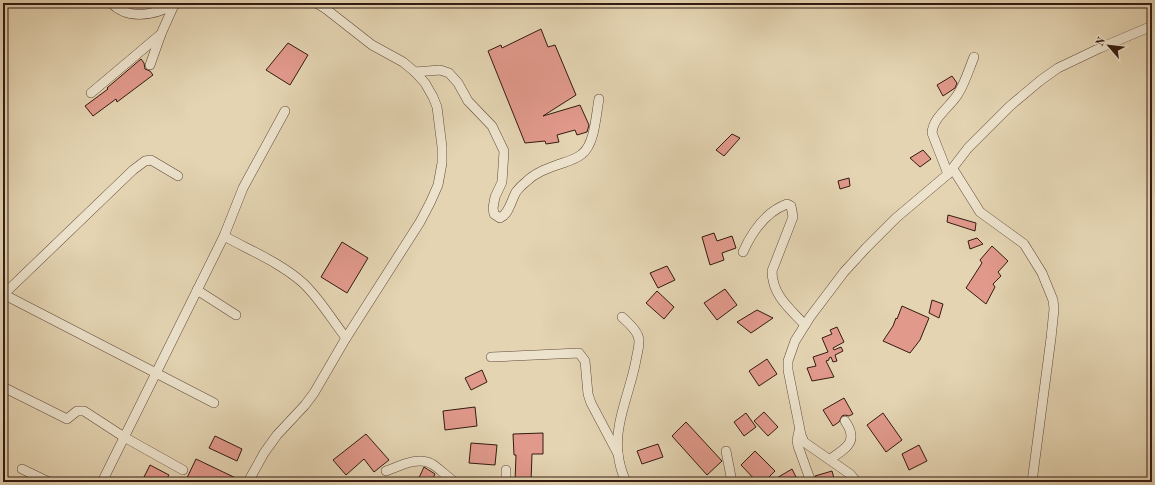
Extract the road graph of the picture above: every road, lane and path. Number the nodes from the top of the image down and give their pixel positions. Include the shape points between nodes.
1 (111, 3) edge
2 (316, 3) edge
3 (176, 4) edge
4 (1152, 26) edge
5 (161, 34) junction
6 (974, 57) dead end
7 (150, 65) dead end
8 (415, 72) junction
9 (91, 93) dead end
10 (599, 99) dead end
11 (285, 111) dead end
12 (948, 174) junction
13 (178, 176) dead end
14 (224, 236) junction
15 (743, 252) dead end
16 (197, 290) junction
17 (3, 294) edge
18 (236, 315) dead end
19 (622, 317) dead end
20 (805, 325) junction
21 (346, 338) junction
22 (490, 357) dead end
23 (155, 372) junction
24 (3, 387) edge
25 (214, 403) dead end
26 (845, 421) dead end
27 (799, 430) junction
28 (124, 437) junction
29 (726, 451) dead end
30 (618, 454) junction
31 (830, 460) junction
32 (22, 469) dead end
33 (183, 470) dead end
34 (506, 470) dead end
35 (386, 471) dead end
36 (445, 479) edge
37 (49, 482) edge
38 (102, 482) edge
39 (248, 482) edge
40 (455, 482) edge
41 (506, 482) edge
42 (626, 482) edge
43 (732, 482) edge
44 (811, 482) edge
45 (857, 482) edge
46 (1032, 482) edge

1 - 3 street via 125,13 133,15 154,12
2 - 8 street via 372,45 403,62
3 - 5 street
4 - 12 street via 1058,68 1041,80 990,125
5 - 7 street
5 - 9 street
6 - 12 street via 958,94 933,127 932,133
8 - 10 street via 440,70 449,73 468,101 492,126 504,150 502,182 493,208 494,214 500,218 507,212 517,191 529,179 545,169 576,158 585,151 592,136
8 - 21 street via 425,83 437,107 442,147 438,185 420,222
11 - 14 street via 243,188
12 - 20 street via 896,218 866,248 844,272
12 - 46 street via 953,169 980,212 1024,244 1042,273 1053,300 1051,338
13 - 17 street via 150,160 145,161
14 - 16 street
14 - 21 street via 274,263 302,282
15 - 20 street via 753,232 770,213 787,204 791,206 793,217 776,258 772,281 783,302
16 - 18 street
16 - 23 street
17 - 23 street
19 - 30 street via 634,329 639,345 619,429
20 - 27 street via 795,341 788,361
21 - 39 street via 314,394 277,435
22 - 30 street via 579,353 585,361 591,403
23 - 25 street
23 - 28 street
24 - 28 street via 68,419 77,411 84,410
26 - 31 street via 850,429 850,443 845,450
27 - 31 street via 804,442
27 - 44 street via 798,446
28 - 33 street
28 - 38 street
29 - 43 street
30 - 42 street
31 - 45 street
32 - 37 street
34 - 41 street
35 - 36 street via 414,461 425,462 432,464
36 - 40 street

